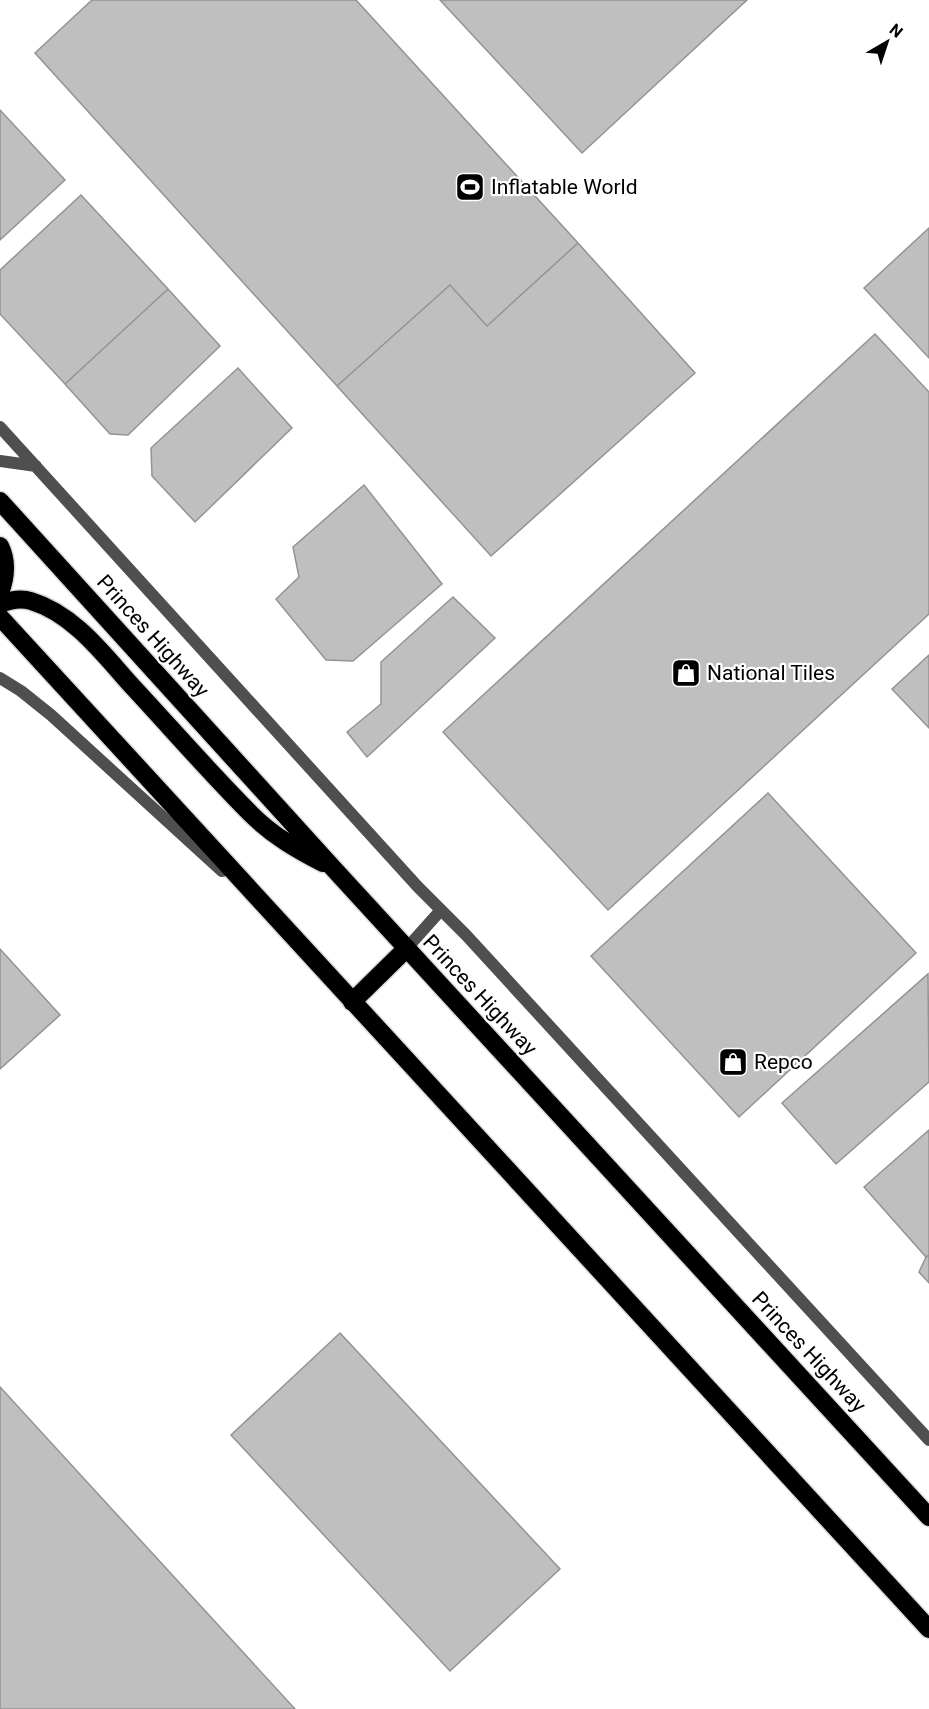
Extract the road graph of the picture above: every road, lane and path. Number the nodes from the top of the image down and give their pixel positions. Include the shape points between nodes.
1 (0, 427) edge
2 (0, 461) edge
3 (36, 466) junction
4 (0, 501) edge
5 (0, 546) edge
6 (0, 593) edge
7 (0, 604) edge
8 (0, 617) edge
9 (0, 678) edge
10 (333, 868) junction
11 (441, 910) junction
12 (283, 926) junction
13 (407, 948) junction
14 (352, 1002) junction
15 (929, 1440) edge
16 (929, 1517) edge
17 (929, 1629) edge

1 - 3 street, Princes Highway
2 - 3 street
3 - 11 street, Princes Highway
4 - 10 highway, Princes Highway
5 - 6 highway via 6,565
7 - 10 highway via 31,602 68,622 269,831
8 - 12 highway
9 - 12 street via 68,729
10 - 13 highway, Princes Highway
11 - 13 street
11 - 15 street, Princes Highway
12 - 14 highway
13 - 14 highway
13 - 16 highway, Princes Highway
14 - 17 highway

